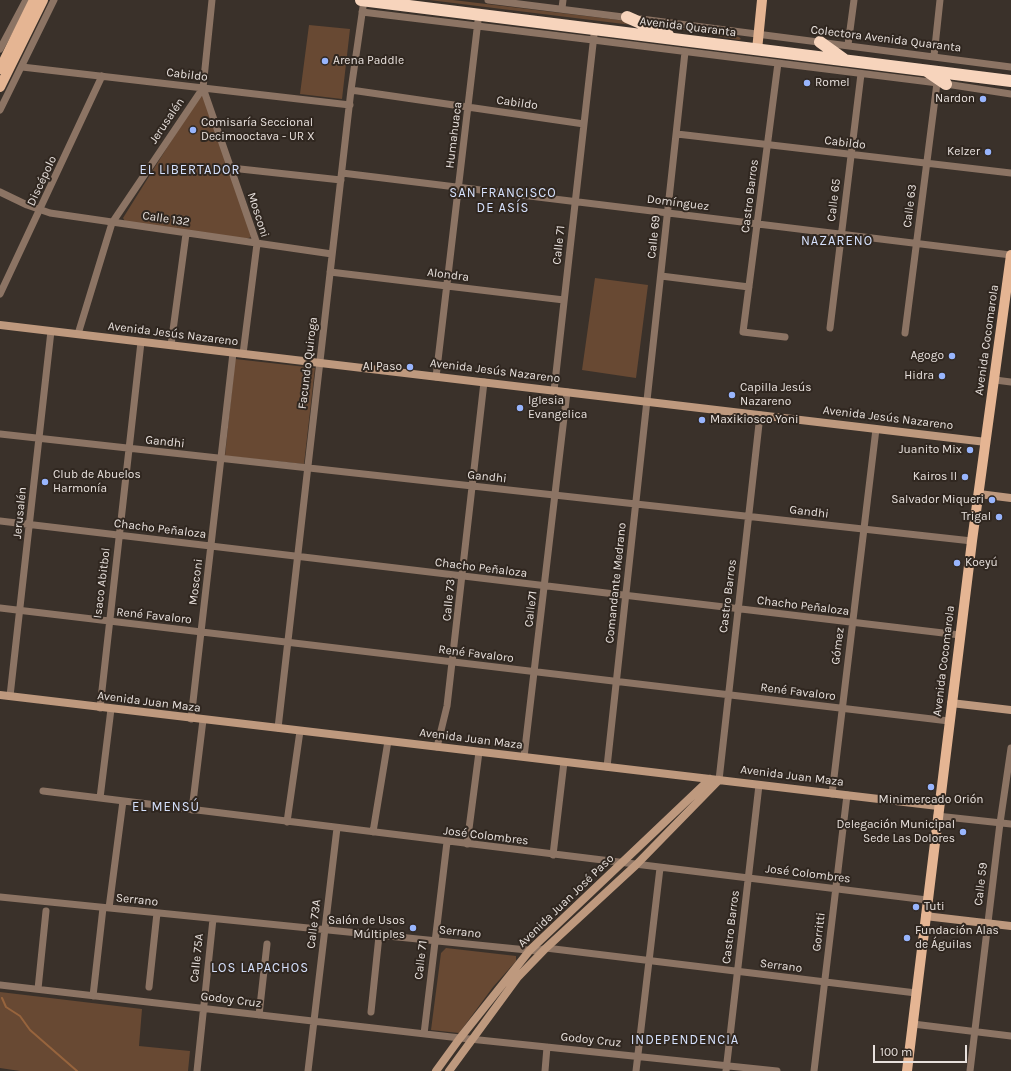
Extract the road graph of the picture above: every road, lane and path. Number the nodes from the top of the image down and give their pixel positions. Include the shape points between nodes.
1 (26, 0) edge
2 (34, 0) edge
3 (43, 0) edge
4 (54, 0) edge
5 (212, 0) edge
6 (362, 0) edge
7 (488, 0) edge
8 (563, 0) edge
9 (762, 0) edge
10 (854, 0) edge
11 (940, 0) edge
12 (410, 3) edge
13 (562, 8) junction
14 (28, 12) junction
15 (362, 12) junction
16 (17, 17) junction
17 (627, 17) junction
18 (478, 20) junction
19 (759, 34) junction
20 (594, 35) junction
21 (681, 40) junction
22 (820, 42) junction
23 (848, 46) junction
24 (0, 49) edge
25 (685, 52) junction
26 (756, 55) junction
27 (934, 56) junction
28 (846, 60) junction
29 (778, 64) junction
30 (1011, 66) edge
31 (22, 67) junction
32 (0, 69) edge
33 (926, 70) junction
34 (861, 74) junction
35 (102, 76) junction
36 (1011, 81) edge
37 (941, 84) junction
38 (0, 87) edge
39 (203, 88) junction
40 (352, 90) junction
41 (1011, 94) edge
42 (350, 105) junction
43 (468, 107) junction
44 (0, 110) edge
45 (584, 124) junction
46 (677, 134) junction
47 (768, 145) junction
48 (850, 155) junction
49 (926, 163) junction
50 (231, 168) junction
51 (1011, 173) edge
52 (341, 177) junction
53 (458, 188) junction
54 (0, 192) edge
55 (575, 202) junction
56 (40, 210) junction
57 (668, 213) junction
58 (112, 223) junction
59 (758, 224) junction
60 (186, 234) junction
61 (841, 234) junction
62 (916, 243) junction
63 (257, 244) junction
64 (332, 254) junction
65 (1011, 255) edge
66 (330, 272) junction
67 (661, 276) junction
68 (1010, 278) edge
69 (447, 286) junction
70 (749, 287) junction
71 (0, 294) edge
72 (564, 300) junction
73 (0, 325) edge
74 (830, 328) dead end
75 (51, 331) junction
76 (905, 333) dead end
77 (78, 334) junction
78 (785, 337) dead end
79 (141, 342) junction
80 (171, 345) junction
81 (233, 353) junction
82 (243, 354) junction
83 (319, 363) junction
84 (436, 376) junction
85 (995, 380) junction
86 (484, 382) junction
87 (1011, 382) edge
88 (554, 390) junction
89 (567, 392) junction
90 (648, 401) junction
91 (760, 415) junction
92 (876, 429) junction
93 (0, 434) edge
94 (39, 439) junction
95 (986, 442) junction
96 (128, 449) junction
97 (221, 459) junction
98 (307, 468) junction
99 (473, 486) junction
100 (979, 494) junction
101 (555, 495) junction
102 (1011, 498) edge
103 (636, 504) junction
104 (749, 516) junction
105 (0, 521) edge
106 (29, 525) junction
107 (864, 529) junction
108 (119, 536) junction
109 (972, 541) junction
110 (211, 546) junction
111 (297, 557) junction
112 (462, 577) junction
113 (544, 586) junction
114 (626, 596) junction
115 (0, 608) edge
116 (738, 609) junction
117 (20, 610) junction
118 (109, 622) junction
119 (852, 623) junction
120 (201, 632) junction
121 (960, 635) junction
122 (287, 642) junction
123 (453, 662) junction
124 (534, 672) junction
125 (617, 681) junction
126 (728, 694) junction
127 (0, 695) edge
128 (10, 696) junction
129 (952, 703) junction
130 (100, 708) junction
131 (842, 708) junction
132 (111, 709) junction
133 (1011, 710) edge
134 (191, 719) junction
135 (203, 720) junction
136 (949, 721) junction
137 (278, 728) junction
138 (300, 731) junction
139 (388, 741) junction
140 (437, 747) junction
141 (1011, 748) edge
142 (479, 752) junction
143 (524, 757) junction
144 (564, 762) junction
145 (607, 767) junction
146 (710, 779) junction
147 (719, 780) junction
148 (760, 785) junction
149 (43, 791) dead end
150 (832, 794) junction
151 (847, 795) junction
152 (100, 798) junction
153 (123, 801) junction
154 (192, 810) junction
155 (938, 811) junction
156 (287, 822) junction
157 (1000, 823) junction
158 (1011, 824) edge
159 (337, 828) junction
160 (373, 832) junction
161 (447, 842) junction
162 (467, 844) junction
163 (553, 855) junction
164 (621, 864) junction
165 (636, 865) junction
166 (660, 868) junction
167 (749, 878) junction
168 (836, 888) junction
169 (0, 897) edge
170 (927, 900) junction
171 (106, 908) junction
172 (46, 911) dead end
173 (157, 913) junction
174 (925, 916) junction
175 (213, 919) junction
176 (988, 923) junction
177 (1011, 926) edge
178 (324, 930) junction
179 (379, 936) junction
180 (435, 941) junction
181 (267, 944) dead end
182 (546, 948) junction
183 (530, 950) junction
184 (649, 960) junction
185 (737, 971) junction
186 (824, 982) junction
187 (0, 985) edge
188 (149, 987) dead end
189 (38, 989) junction
190 (916, 993) junction
191 (93, 996) junction
192 (203, 1008) junction
193 (371, 1012) dead end
194 (259, 1015) junction
195 (314, 1022) junction
196 (913, 1024) junction
197 (975, 1031) junction
198 (424, 1034) junction
199 (1011, 1036) edge
200 (460, 1038) junction
201 (474, 1038) junction
202 (547, 1047) junction
203 (638, 1056) junction
204 (726, 1069) edge
205 (197, 1071) edge
206 (308, 1071) edge
207 (436, 1071) edge
208 (450, 1071) edge
209 (545, 1071) edge
210 (636, 1071) edge
211 (777, 1071) edge
212 (814, 1071) edge
213 (907, 1071) edge
214 (970, 1071) edge

1 - 16 street
2 - 14 main road
3 - 38 main road
4 - 31 street
5 - 39 street, Jerusalén
6 - 12 highway, Avenida Quaranta
6 - 15 street, Facundo Quiroga
7 - 13 street
8 - 13 street
9 - 19 main road
10 - 23 street
11 - 27 street
12 - 18 highway, Avenida Quaranta
13 - 17 street, Colectora Avenida Quaranta
14 - 16 street
14 - 32 main road
15 - 18 street
15 - 40 street, Facundo Quiroga
16 - 24 street
17 - 19 street, Colectora Avenida Quaranta
17 - 21 highway
18 - 20 highway, Avenida Quaranta
18 - 43 street, Humahuaca
19 - 22 street, Colectora Avenida Quaranta
19 - 26 main road
20 - 21 highway, Avenida Quaranta
20 - 25 street
20 - 45 street, Calle 71
21 - 26 highway, Avenida Quaranta
22 - 23 street, Colectora Avenida Quaranta
22 - 28 highway
23 - 27 street, Colectora Avenida Quaranta
25 - 26 street
25 - 46 street, Calle 69
26 - 28 highway, Avenida Quaranta
26 - 29 street
27 - 30 street, Colectora Avenida Quaranta
28 - 33 highway, Avenida Quaranta
29 - 34 street
29 - 47 street, Castro Barros
31 - 35 street, Cabildo
31 - 44 street
33 - 36 highway, Avenida Quaranta
33 - 37 highway
34 - 37 street
34 - 48 street, Calle 65
35 - 39 street, Cabildo
35 - 56 street, Discépolo
37 - 41 street
37 - 49 street, Calle 63
39 - 42 street, Cabildo
39 - 50 street, Mosconi
39 - 58 street, Jerusalén
40 - 42 street, Facundo Quiroga
40 - 43 street, Cabildo
42 - 52 street, Facundo Quiroga
43 - 45 street, Cabildo
43 - 53 street, Humahuaca
45 - 55 street, Calle 71
46 - 47 street, Cabildo
46 - 57 street, Calle 69
47 - 48 street, Cabildo
47 - 59 street, Castro Barros
48 - 49 street, Cabildo
48 - 61 street, Calle 65
49 - 51 street, Cabildo
49 - 62 street, Calle 63
50 - 52 street, Domínguez
50 - 63 street, Mosconi
52 - 53 street, Domínguez
52 - 64 street, Facundo Quiroga
53 - 55 street, Domínguez
53 - 69 street, Humahuaca
54 - 56 street, Calle 132
55 - 57 street, Domínguez
55 - 72 street, Calle 71
56 - 58 street, Calle 132
56 - 71 street, Discépolo
57 - 59 street, Domínguez
57 - 67 street, Calle 69
58 - 60 street, Calle 132
58 - 77 street, Jerusalén
59 - 61 street, Domínguez
59 - 70 street, Castro Barros
60 - 63 street, Calle 132
60 - 80 street
61 - 62 street, Domínguez
61 - 74 street, Calle 65
62 - 65 street, Domínguez
62 - 76 street, Calle 63
63 - 64 street, Calle 132
63 - 82 street, Mosconi
64 - 66 street, Facundo Quiroga
65 - 68 main road, Avenida Cocomarola
66 - 69 street, Alondra
66 - 83 street, Facundo Quiroga
67 - 70 street
67 - 90 street, Calle 69
68 - 85 main road, Avenida Cocomarola
69 - 72 street, Alondra
69 - 84 street, Humahuaca
70 - 78 street, Castro Barros via 743,332
72 - 88 street, Calle 71
73 - 75 main road, Avenida Jesús Nazareno
75 - 77 main road, Avenida Jesús Nazareno
75 - 94 street, Jerusalén
77 - 79 main road, Avenida Jesús Nazareno
79 - 80 main road, Avenida Jesús Nazareno
79 - 96 street, Isaco Abitbol
80 - 81 main road, Avenida Jesús Nazareno
81 - 82 main road, Avenida Jesús Nazareno
81 - 97 street, Mosconi
82 - 83 main road, Avenida Jesús Nazareno
83 - 84 main road, Avenida Jesús Nazareno
83 - 98 street, Facundo Quiroga
84 - 86 main road, Avenida Jesús Nazareno
85 - 87 street
85 - 95 main road, Avenida Cocomarola
86 - 88 main road, Avenida Jesús Nazareno
86 - 99 street, Calle 73
88 - 89 main road, Avenida Jesús Nazareno
89 - 90 main road, Avenida Jesús Nazareno
89 - 101 street, Calle71
90 - 91 main road, Avenida Jesús Nazareno
90 - 103 street, Comandante Medrano
91 - 92 main road, Avenida Jesús Nazareno
91 - 104 street, Castro Barros
92 - 95 main road, Avenida Jesús Nazareno
92 - 107 street, Gómez
93 - 94 street, Gandhi
94 - 96 street, Gandhi
94 - 106 street, Jerusalén
95 - 100 main road, Avenida Cocomarola
96 - 97 street, Gandhi
96 - 108 street, Isaco Abitbol
97 - 98 street, Gandhi
97 - 110 street, Mosconi
98 - 99 street, Gandhi
98 - 111 street, Facundo Quiroga
99 - 101 street, Gandhi
99 - 112 street, Calle 73
100 - 102 main road
100 - 109 main road, Avenida Cocomarola
101 - 103 street, Gandhi
101 - 113 street, Calle71
103 - 104 street, Gandhi
103 - 114 street, Comandante Medrano
104 - 107 street, Gandhi
104 - 116 street, Castro Barros
105 - 106 street, Chacho Peñaloza
106 - 108 street, Chacho Peñaloza
106 - 117 street, Jerusalén
107 - 109 street, Gandhi
107 - 119 street, Gómez
108 - 110 street, Chacho Peñaloza
108 - 118 street, Isaco Abitbol
109 - 121 main road, Avenida Cocomarola
110 - 111 street, Chacho Peñaloza
110 - 120 street, Mosconi
111 - 112 street, Chacho Peñaloza
111 - 122 street, Facundo Quiroga
112 - 113 street, Chacho Peñaloza
112 - 123 street, Calle 73
113 - 114 street, Chacho Peñaloza
113 - 124 street, Calle71
114 - 116 street, Chacho Peñaloza
114 - 125 street, Comandante Medrano
115 - 117 street, René Favaloro
116 - 119 street, Chacho Peñaloza
116 - 126 street, Castro Barros
117 - 118 street, René Favaloro
117 - 128 street, Jerusalén
118 - 120 street, René Favaloro
118 - 130 street, Isaco Abitbol
119 - 121 street, Chacho Peñaloza
119 - 131 street, Gómez
120 - 122 street, René Favaloro
120 - 134 street, Mosconi
121 - 129 main road, Avenida Cocomarola
122 - 123 street, René Favaloro
122 - 137 street, Facundo Quiroga
123 - 124 street, René Favaloro
123 - 140 street, Calle 73 via 447,706
124 - 125 street, René Favaloro
124 - 143 street, Calle71
125 - 126 street, René Favaloro
125 - 145 street, Comandante Medrano
126 - 131 street, René Favaloro
126 - 147 street, Castro Barros
127 - 128 main road, Avenida Juan Maza
128 - 130 main road, Avenida Juan Maza
129 - 133 main road
129 - 136 main road, Avenida Cocomarola
130 - 132 main road, Avenida Juan Maza
131 - 136 street, René Favaloro
131 - 150 street, Gómez
132 - 134 main road, Avenida Juan Maza
132 - 152 street
134 - 135 main road, Avenida Juan Maza
135 - 137 main road, Avenida Juan Maza
135 - 154 street
136 - 155 main road, Avenida Cocomarola
137 - 138 main road, Avenida Juan Maza
138 - 139 main road, Avenida Juan Maza
138 - 156 street
139 - 140 main road, Avenida Juan Maza
139 - 160 street
140 - 142 main road, Avenida Juan Maza
141 - 157 street, Calle 59
142 - 143 main road, Avenida Juan Maza
142 - 162 street
143 - 144 main road, Avenida Juan Maza
144 - 145 main road, Avenida Juan Maza
144 - 163 street
145 - 146 main road, Avenida Juan Maza
146 - 147 main road, Avenida Juan Maza
146 - 164 main road, Avenida Juan José Paso
147 - 148 main road, Avenida Juan Maza
147 - 165 main road, Avenida Juan José Paso
148 - 150 main road, Avenida Juan Maza
148 - 167 street, Castro Barros
149 - 152 street, José Colombres
150 - 151 main road, Avenida Juan Maza
151 - 155 main road, Avenida Juan Maza
151 - 168 street, Gorritti
152 - 153 street, José Colombres
153 - 154 street, José Colombres
153 - 171 street
154 - 156 street, José Colombres
155 - 157 street
155 - 170 main road, Avenida Cocomarola
156 - 159 street, José Colombres
157 - 158 street
157 - 176 street, Calle 59
159 - 160 street, José Colombres
159 - 178 street, Calle 73A
160 - 161 street, José Colombres
161 - 162 street, José Colombres
161 - 180 street, Calle 71
162 - 163 street, José Colombres
163 - 164 street, José Colombres
164 - 165 street, José Colombres
164 - 183 main road, Avenida Juan José Paso
165 - 166 street, José Colombres
165 - 182 main road, Avenida Juan José Paso
166 - 167 street, José Colombres
166 - 184 street
167 - 168 street, José Colombres
167 - 185 street, Castro Barros
168 - 170 street, José Colombres
168 - 186 street, Gorritti
169 - 171 street, Serrano
170 - 174 main road, Avenida Cocomarola
171 - 173 street, Serrano
171 - 191 street
172 - 189 street
173 - 175 street, Serrano
173 - 188 street
174 - 176 main road
174 - 190 main road, Avenida Cocomarola
175 - 178 street, Serrano
175 - 192 street, Calle 75A
176 - 177 main road
176 - 197 street, Calle 59
178 - 179 street, Serrano
178 - 195 street, Calle 73A
179 - 180 street, Serrano
179 - 193 street
180 - 183 street, Serrano
180 - 198 street, Calle 71
181 - 194 street
182 - 183 street, Serrano
182 - 184 street, Serrano
182 - 201 main road, Avenida Juan José Paso via 518,977
183 - 200 main road, Avenida Juan José Paso
184 - 185 street, Serrano
184 - 203 street
185 - 186 street, Serrano
185 - 204 street, Castro Barros
186 - 190 street, Serrano
186 - 212 street, Gorritti
187 - 189 street, Godoy Cruz
189 - 191 street, Godoy Cruz
190 - 196 main road, Avenida Cocomarola
191 - 192 street, Godoy Cruz
192 - 194 street, Godoy Cruz
192 - 205 street, Calle 75A
194 - 195 street, Godoy Cruz
195 - 198 street, Godoy Cruz
195 - 206 street, Calle 73A
196 - 197 street
196 - 213 main road, Avenida Cocomarola
197 - 199 street
197 - 214 street, Calle 59
198 - 200 street, Godoy Cruz
200 - 201 street, Godoy Cruz
200 - 207 main road, Avenida Juan José Paso
201 - 202 street, Godoy Cruz
201 - 208 main road, Avenida Juan José Paso
202 - 203 street, Godoy Cruz
202 - 209 street
203 - 204 street, Godoy Cruz
203 - 210 street
204 - 211 street, Godoy Cruz

